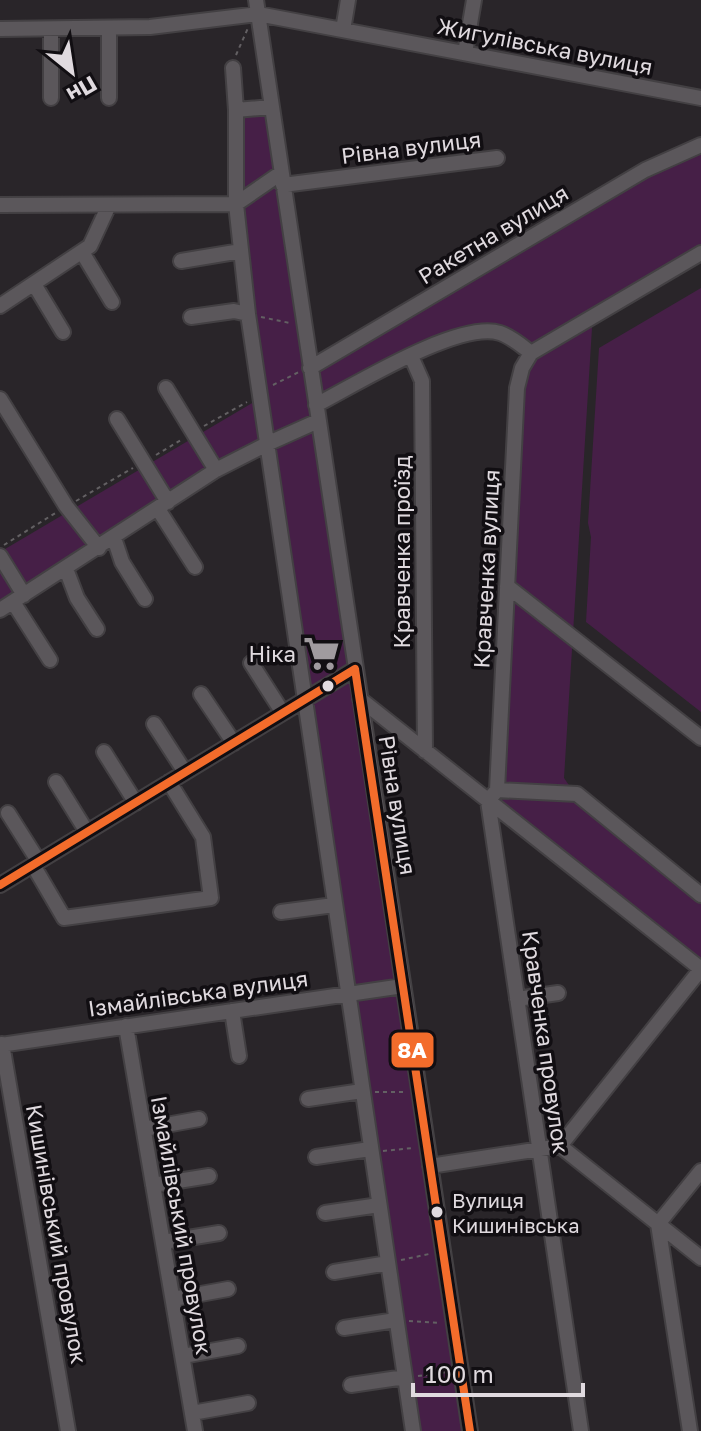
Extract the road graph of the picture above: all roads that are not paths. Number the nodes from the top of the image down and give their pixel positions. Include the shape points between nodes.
1 (348, 0) edge
2 (474, 0) edge
3 (257, 7) edge
4 (0, 29) edge
5 (51, 29) junction
6 (109, 29) junction
7 (343, 30) junction
8 (465, 53) junction
9 (233, 68) road end
10 (51, 98) dead end
11 (109, 98) dead end
12 (701, 98) edge
13 (272, 107) junction
14 (236, 110) junction
15 (701, 145) edge
16 (497, 158) dead end
17 (282, 179) junction
18 (236, 204) junction
19 (0, 205) edge
20 (109, 205) junction
21 (241, 251) junction
22 (82, 252) junction
23 (701, 253) edge
24 (181, 261) dead end
25 (34, 284) junction
26 (112, 302) dead end
27 (0, 306) edge
28 (248, 314) junction
29 (191, 317) dead end
30 (63, 332) dead end
31 (531, 353) junction
32 (411, 356) junction
33 (310, 368) junction
34 (166, 388) dead end
35 (0, 399) edge
36 (316, 405) junction
37 (117, 419) dead end
38 (318, 421) junction
39 (269, 443) junction
40 (216, 470) junction
41 (163, 506) junction
42 (114, 538) junction
43 (99, 548) junction
44 (0, 556) edge
45 (195, 567) dead end
46 (66, 569) junction
47 (507, 586) junction
48 (145, 599) dead end
49 (12, 603) edge
50 (97, 629) dead end
51 (50, 660) dead end
52 (251, 663) dead end
53 (355, 669) junction
54 (201, 694) dead end
55 (305, 699) junction
56 (360, 699) junction
57 (283, 713) junction
58 (154, 724) dead end
59 (701, 738) edge
60 (234, 743) junction
61 (425, 751) junction
62 (104, 752) dead end
63 (185, 772) junction
64 (56, 782) dead end
65 (169, 782) junction
66 (493, 796) junction
67 (136, 803) junction
68 (8, 813) dead end
69 (87, 832) junction
70 (36, 864) junction
71 (0, 885) edge
72 (701, 895) edge
73 (334, 905) junction
74 (281, 912) dead end
75 (701, 969) edge
76 (403, 986) junction
77 (558, 993) dead end
78 (347, 994) junction
79 (517, 999) junction
80 (232, 1011) junction
81 (126, 1026) junction
82 (1, 1045) edge
83 (239, 1056) dead end
84 (362, 1091) junction
85 (308, 1099) dead end
86 (199, 1119) dead end
87 (144, 1129) junction
88 (560, 1146) junction
89 (370, 1149) junction
90 (540, 1150) junction
91 (316, 1157) dead end
92 (430, 1166) junction
93 (701, 1171) edge
94 (209, 1176) dead end
95 (153, 1185) junction
96 (379, 1205) junction
97 (325, 1213) dead end
98 (658, 1224) junction
99 (219, 1233) dead end
100 (163, 1242) junction
101 (701, 1258) edge
102 (388, 1263) junction
103 (334, 1272) dead end
104 (228, 1289) dead end
105 (173, 1299) junction
106 (396, 1320) junction
107 (344, 1328) dead end
108 (238, 1346) dead end
109 (183, 1356) junction
110 (405, 1377) junction
111 (351, 1385) dead end
112 (248, 1403) dead end
113 (192, 1413) junction
114 (68, 1431) edge
115 (195, 1431) edge
116 (413, 1431) edge
117 (470, 1431) edge
118 (581, 1431) edge
119 (690, 1431) edge

1 - 7 street
2 - 8 street
3 - 6 street, Жигулівська вулиця via 150,27
3 - 7 street, Жигулівська вулиця
3 - 13 street, Рівна вулиця
4 - 5 street, Жигулівська вулиця
5 - 6 street, Жигулівська вулиця
5 - 10 street
6 - 11 street
7 - 8 street, Жигулівська вулиця
8 - 12 street, Жигулівська вулиця
9 - 14 street
13 - 14 street
13 - 17 street, Рівна вулиця
14 - 18 street
15 - 33 street, Ракетна вулиця via 645,170
16 - 17 street, Рівна вулиця
17 - 18 street
17 - 33 street, Рівна вулиця
18 - 20 street
18 - 21 street
19 - 20 street
20 - 22 street
21 - 24 street
21 - 28 street
22 - 25 street
22 - 26 street
23 - 31 street
25 - 27 street
25 - 30 street
28 - 29 street
28 - 39 street
31 - 32 street via 499,333 483,331 465,333
31 - 47 street, Кравченка вулиця via 517,388
32 - 36 street
32 - 61 street, Кравченка проїзд via 422,381
33 - 36 street, Рівна вулиця
34 - 40 street
35 - 43 street via 66,506
36 - 38 street, Рівна вулиця
37 - 41 street
38 - 39 street
38 - 53 street, Рівна вулиця
39 - 40 street
39 - 55 street
40 - 41 street
41 - 42 street
41 - 45 street
42 - 43 street
42 - 48 street
43 - 46 street
44 - 49 street
46 - 49 street
46 - 50 street
47 - 59 street
47 - 66 street, Кравченка вулиця
49 - 51 street
52 - 57 street
53 - 55 street
53 - 56 street, Рівна вулиця
54 - 60 street
55 - 57 street
55 - 73 street
56 - 61 street
56 - 76 street, Рівна вулиця
57 - 60 street
58 - 63 street
60 - 63 street
61 - 66 street
62 - 67 street
63 - 65 street
64 - 69 street
65 - 67 street
65 - 70 street via 203,837 211,898 64,918
66 - 72 street via 577,794
66 - 75 street
66 - 79 street, Кравченка провулок
67 - 69 street
68 - 70 street
69 - 70 street
70 - 71 street
73 - 74 street
73 - 78 street
75 - 88 street
76 - 78 street, Ізмайлівська вулиця
76 - 92 street, Рівна вулиця
77 - 79 street
78 - 80 street, Ізмайлівська вулиця
78 - 84 street
79 - 90 street, Кравченка провулок
80 - 81 street, Ізмайлівська вулиця
80 - 83 street
81 - 82 street, Ізмайлівська вулиця
81 - 87 street, Ізмайлівський провулок
82 - 114 street, Кишинівський провулок
84 - 85 street
84 - 89 street
86 - 87 street
87 - 95 street, Ізмайлівський провулок
88 - 90 street
88 - 98 street
89 - 91 street
89 - 96 street
90 - 92 street
90 - 118 street, Кравченка провулок
92 - 117 street, Рівна вулиця
93 - 98 street
94 - 95 street
95 - 100 street, Ізмайлівський провулок
96 - 97 street
96 - 102 street
98 - 101 street
98 - 119 street
99 - 100 street
100 - 105 street, Ізмайлівський провулок
102 - 103 street
102 - 106 street
104 - 105 street
105 - 109 street, Ізмайлівський провулок
106 - 107 street
106 - 110 street
108 - 109 street
109 - 113 street, Ізмайлівський провулок
110 - 111 street
110 - 116 street
112 - 113 street
113 - 115 street, Ізмайлівський провулок

